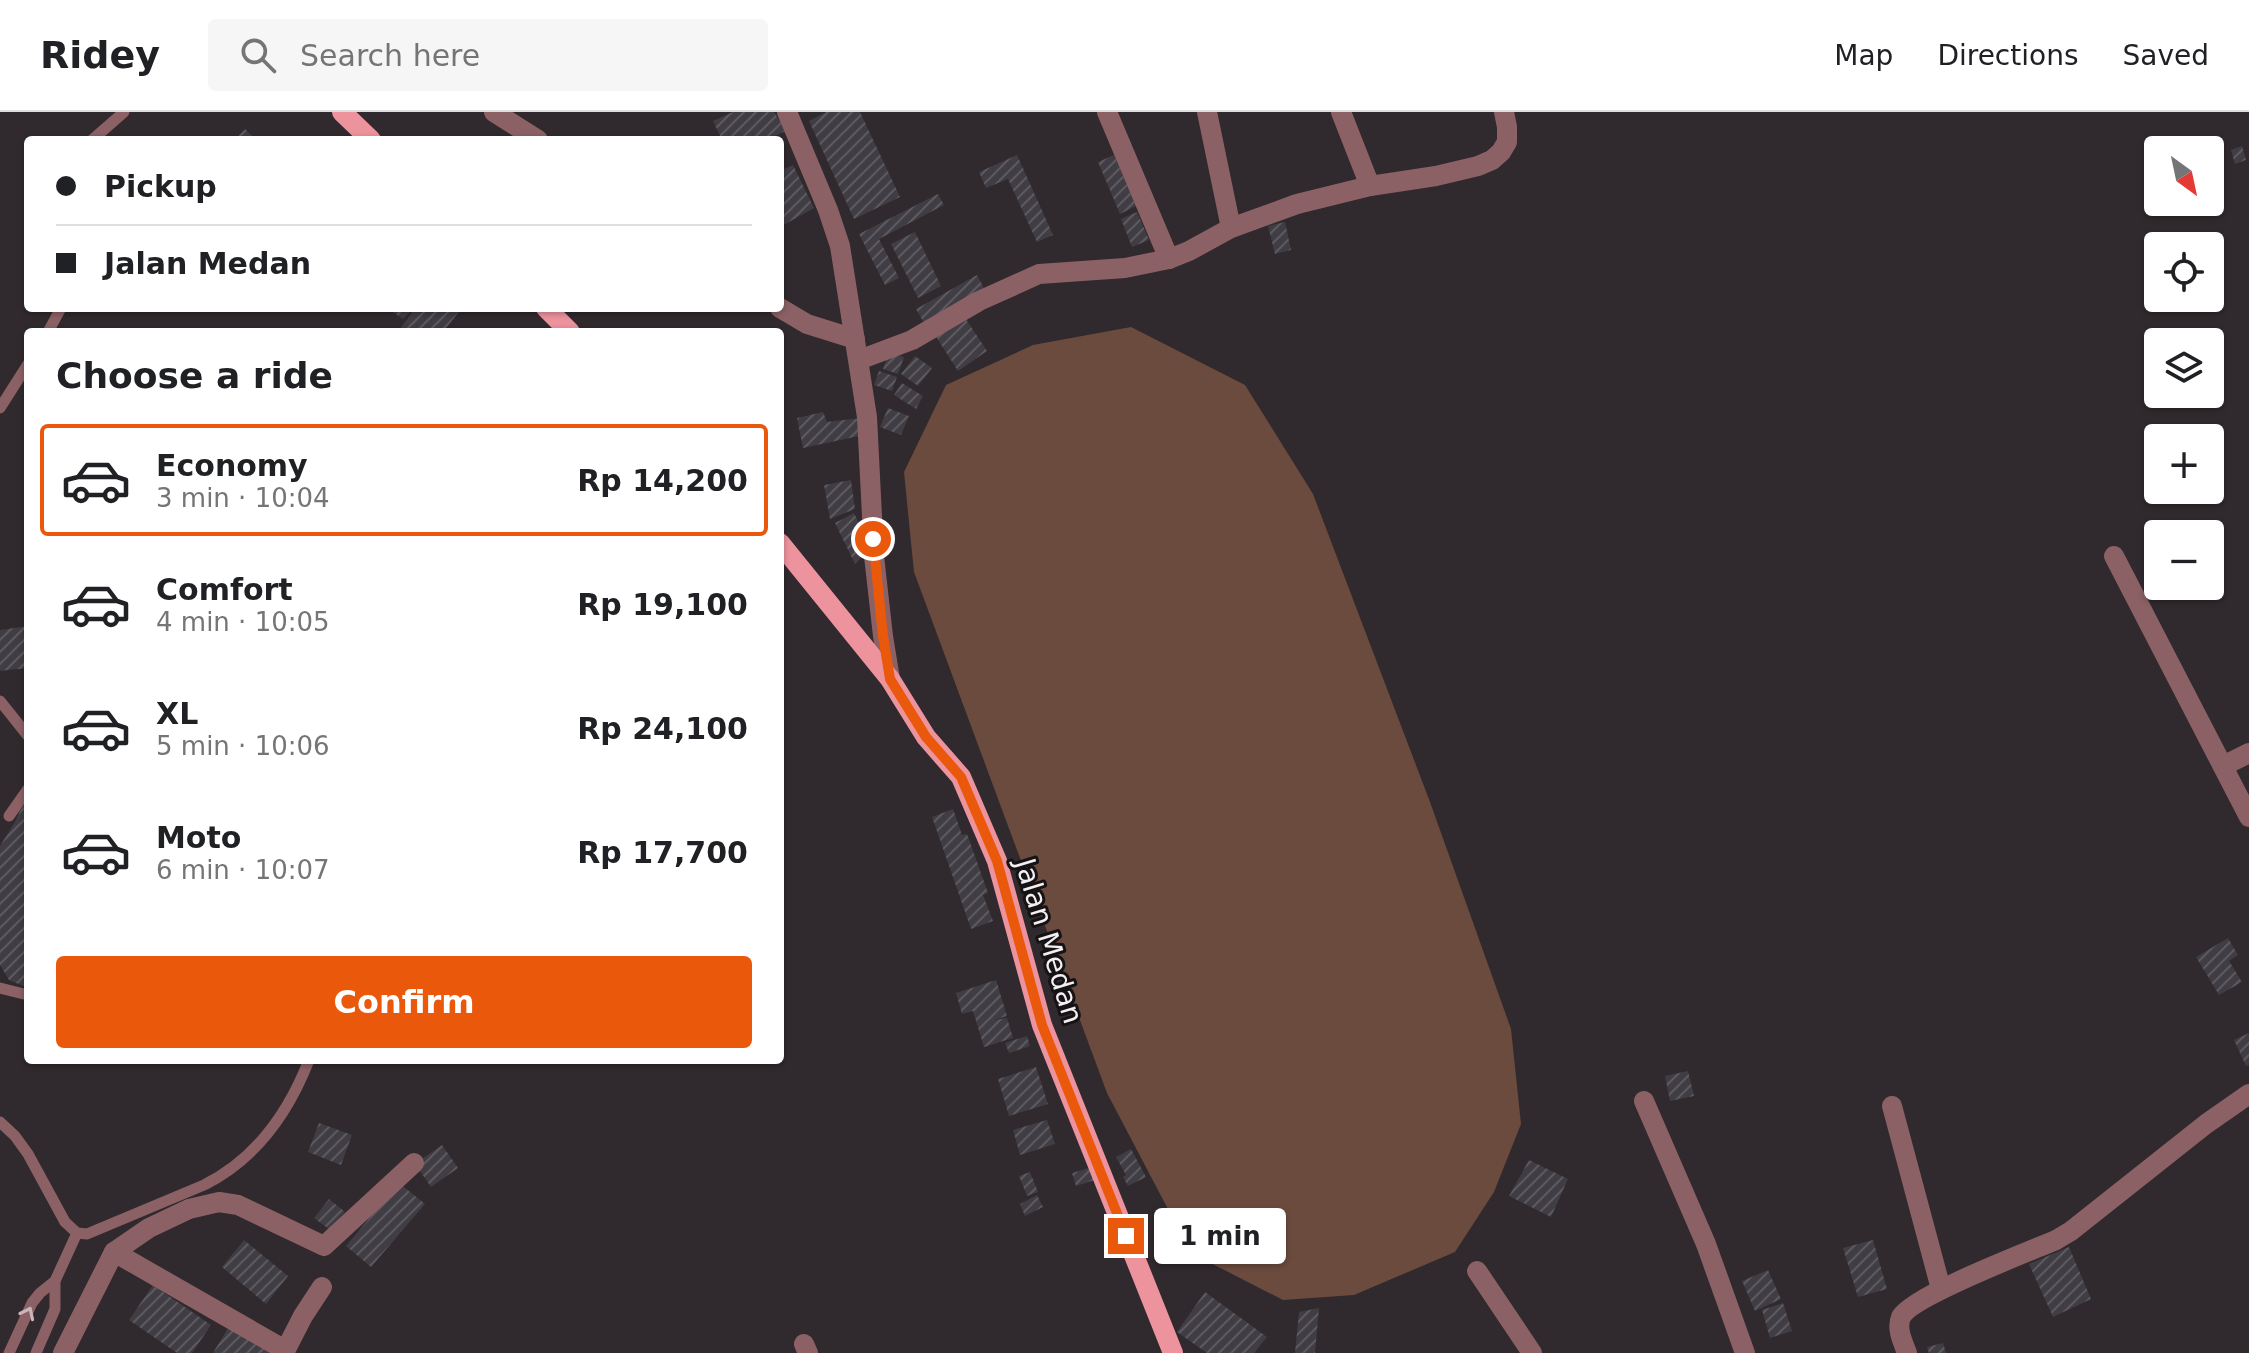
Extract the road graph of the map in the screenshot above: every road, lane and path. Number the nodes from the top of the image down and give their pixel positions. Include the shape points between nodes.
1 (124, 112) edge
2 (342, 112) edge
3 (494, 112) edge
4 (787, 112) edge
5 (1107, 112) edge
6 (1207, 112) edge
7 (1341, 112) edge
8 (1504, 112) edge
9 (97, 136) edge
10 (367, 136) edge
11 (532, 136) edge
12 (1370, 186) junction
13 (1231, 228) junction
14 (1169, 259) junction
15 (784, 310) edge
16 (550, 312) edge
17 (566, 328) edge
18 (855, 339) junction
19 (859, 360) junction
20 (24, 370) edge
21 (0, 408) edge
22 (784, 548) edge
23 (2114, 556) dead end
24 (890, 679) junction
25 (0, 701) edge
26 (24, 731) edge
27 (2249, 753) edge
28 (2223, 766) junction
29 (24, 795) edge
30 (9, 816) dead end
31 (2249, 817) edge
32 (0, 988) edge
33 (24, 994) edge
34 (307, 1064) edge
35 (2249, 1094) edge
36 (1644, 1101) dead end
37 (1892, 1106) dead end
38 (0, 1122) edge
39 (414, 1163) dead end
40 (77, 1233) junction
41 (114, 1252) junction
42 (1477, 1271) dead end
43 (55, 1281) junction
44 (322, 1287) dead end
45 (1941, 1289) junction
46 (285, 1352) edge
47 (9, 1353) edge
48 (36, 1353) edge
49 (63, 1353) edge
50 (1173, 1353) edge
51 (1532, 1353) edge
52 (1745, 1353) edge
53 (1907, 1353) edge

1 - 9 lane
2 - 10 main road
3 - 11 street
4 - 18 street via 836,231
5 - 14 street
6 - 13 street
7 - 12 street
8 - 12 street via 1507,142 1492,160
12 - 13 street
13 - 14 street
14 - 19 street via 1029,277 912,340
15 - 18 street via 807,324
16 - 17 main road
18 - 19 street
19 - 24 street via 874,556
20 - 21 lane
22 - 24 main road, Jalan Medan
23 - 28 street
24 - 50 main road, Jalan Medan via 926,737 961,777 997,861 1042,1025
25 - 26 lane
27 - 28 street
28 - 31 street
29 - 30 lane
32 - 33 lane
34 - 40 lane via 284,1113 245,1159 220,1177 160,1204 93,1232
35 - 45 street via 2071,1231
36 - 52 street via 1706,1244
37 - 45 street
38 - 40 lane via 28,1154 65,1222
39 - 41 street via 324,1246 238,1205 219,1202 189,1209
40 - 43 lane
41 - 46 street
41 - 49 street
42 - 51 street
47 -> 43 lane via 32,1303
43 - 48 lane via 55,1309
44 - 46 street
45 - 53 street via 1903,1314 1899,1330

